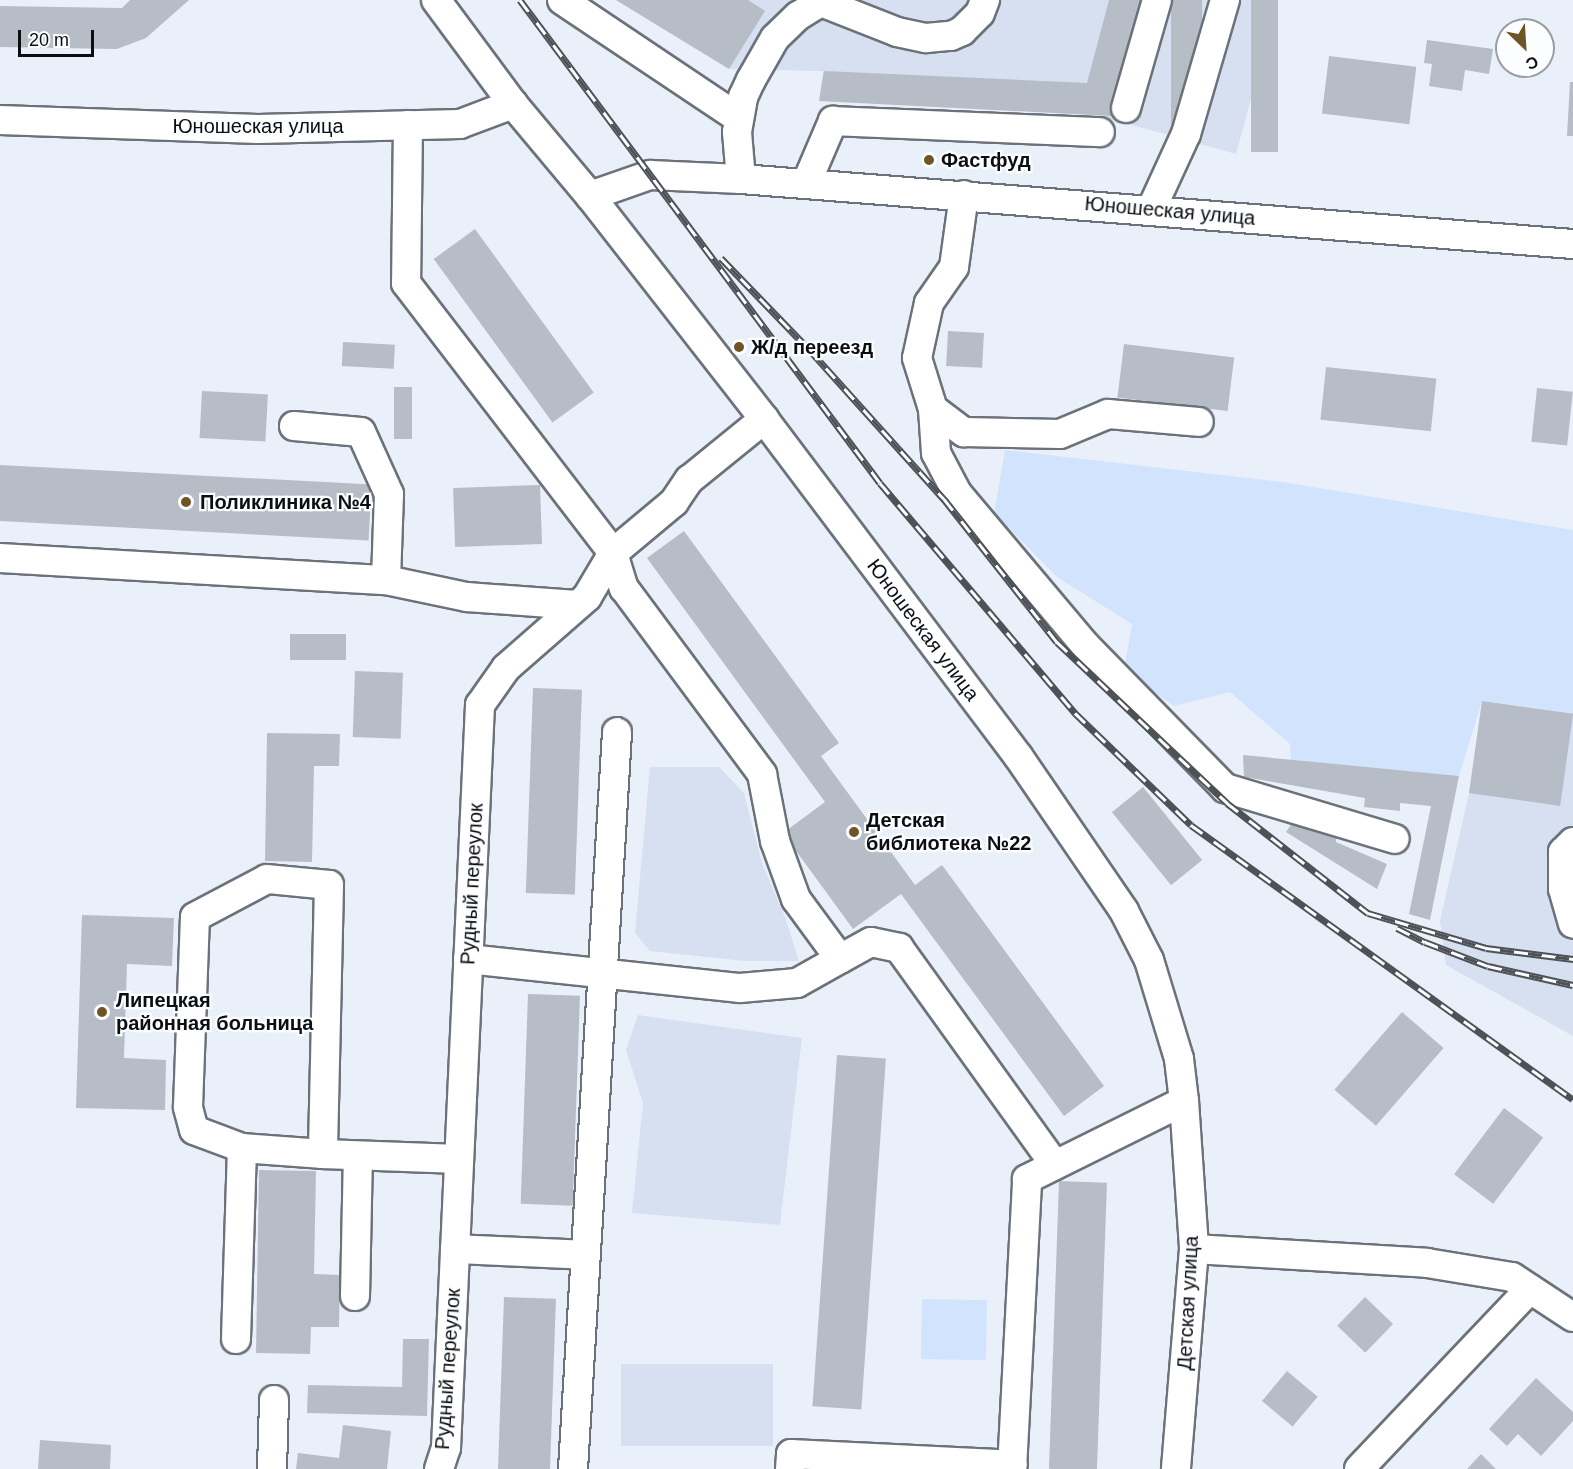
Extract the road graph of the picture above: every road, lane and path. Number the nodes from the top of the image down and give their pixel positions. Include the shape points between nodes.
1 (436, 0) edge
2 (562, 0) edge
3 (985, 0) edge
4 (1157, 0) edge
5 (1225, 0) edge
6 (822, 1) edge
7 (513, 104) junction
8 (1126, 108) dead end
9 (738, 118) junction
10 (0, 120) edge
11 (408, 125) junction
12 (1100, 132) dead end
13 (741, 179) junction
14 (806, 184) junction
15 (964, 195) junction
16 (590, 196) junction
17 (1151, 210) junction
18 (1573, 244) edge
19 (933, 409) junction
20 (764, 419) junction
21 (1199, 422) dead end
22 (294, 426) dead end
23 (613, 553) junction
24 (0, 558) edge
25 (386, 580) junction
26 (577, 605) junction
27 (617, 732) dead end
28 (1395, 839) dead end
29 (1573, 842) edge
30 (1573, 924) edge
31 (468, 959) junction
32 (840, 959) junction
33 (602, 973) junction
34 (1184, 1101) junction
35 (242, 1148) junction
36 (323, 1154) junction
37 (358, 1156) junction
38 (459, 1159) junction
39 (1055, 1165) junction
40 (455, 1249) junction
41 (1194, 1249) junction
42 (586, 1255) junction
43 (1530, 1289) junction
44 (355, 1296) dead end
45 (1573, 1317) edge
46 (236, 1339) dead end
47 (274, 1400) dead end
48 (1012, 1467) edge
49 (273, 1469) edge
50 (439, 1469) edge
51 (573, 1469) edge
52 (790, 1469) edge
53 (1176, 1469) edge
54 (1359, 1469) edge

1 - 7 street, Юношеская улица
2 - 9 street
3 - 6 street via 972,24 940,38 897,32
4 - 8 street
5 - 17 street via 1186,134
6 - 9 street via 791,22 768,48 743,97
7 - 11 street, Юношеская улица via 460,124
7 - 16 street, Юношеская улица
9 - 13 street
10 - 11 street, Юношеская улица via 258,129
11 - 23 street via 406,283
12 - 14 street via 833,121
13 - 14 street, Юношеская улица
13 - 16 street, Юношеская улица via 650,175
14 - 15 street, Юношеская улица
15 - 17 street, Юношеская улица
15 - 19 street via 954,267 929,303 917,358
16 - 20 street, Юношеская улица
17 - 18 street, Юношеская улица
19 - 21 street via 964,432 1060,434 1108,414
19 - 28 street via 936,453 957,493 1086,646 1225,788
20 - 23 street, Рудный переулок via 689,480 674,502
20 - 34 street, Юношеская улица via 1018,756 1124,911 1149,960 1166,1011 1179,1059
22 - 25 street via 361,432 389,494
23 - 26 street, Рудный переулок via 587,597
23 - 32 street via 624,588 762,774 775,841 796,899
24 - 25 street
25 - 26 street via 467,597
26 - 31 street, Рудный переулок via 506,668 480,705
27 - 33 street
29 - 30 street via 1563,852 1563,889
31 - 33 street
31 - 38 street, Рудный переулок
32 - 33 street via 797,983 740,988
32 - 39 street via 871,942 899,948
33 - 42 street
34 - 39 street
34 - 41 street, Детская улица
35 - 36 street
35 - 36 street via 194,1130 188,1107 195,917 267,879 329,885
35 - 46 street
36 - 37 street
37 - 38 street
37 - 44 street
38 - 40 street, Рудный переулок
39 - 48 street via 1027,1179
40 - 42 street
40 - 50 street, Рудный переулок via 446,1448
41 - 43 street via 1427,1263 1512,1277
41 - 53 street, Детская улица
42 - 51 street
43 - 45 street
43 - 54 street
47 - 49 street
48 - 52 street via 791,1454

